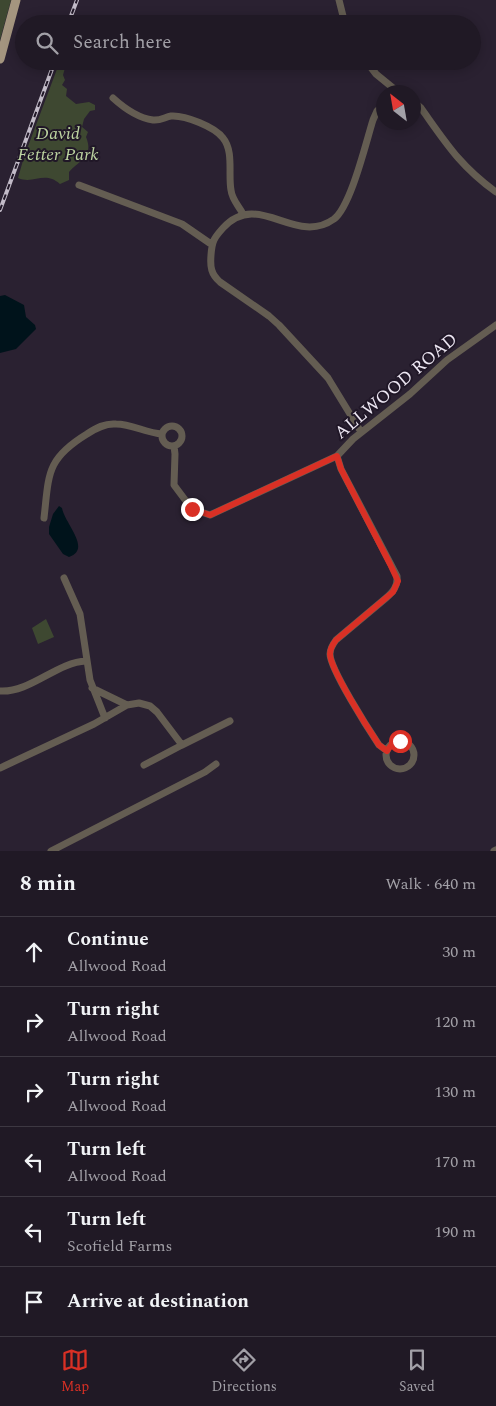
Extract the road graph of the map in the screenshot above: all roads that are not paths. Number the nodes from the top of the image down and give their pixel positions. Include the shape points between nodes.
1 (16, 0) edge
2 (339, 0) edge
3 (343, 15) edge
4 (0, 59) edge
5 (373, 70) edge
6 (389, 85) edge
7 (113, 98) dead end
8 (421, 108) edge
9 (376, 113) edge
10 (79, 185) dead end
11 (496, 192) edge
12 (243, 214) junction
13 (211, 244) junction
14 (496, 325) edge
15 (361, 432) junction
16 (162, 434) junction
17 (174, 446) junction
18 (337, 456) junction
19 (44, 518) dead end
20 (64, 578) dead end
21 (86, 661) junction
22 (92, 688) junction
23 (0, 691) edge
24 (127, 705) junction
25 (105, 718) junction
26 (230, 721) dead end
27 (182, 745) junction
28 (387, 751) junction
29 (216, 764) dead end
30 (144, 765) dead end
31 (0, 768) edge
32 (51, 851) edge

1 - 4 main road
2 - 3 street
5 - 6 street
7 - 12 street via 150,120 184,117 221,135 227,144 230,190
8 - 11 street via 460,161
9 - 12 street via 349,195 334,218 315,228 308,228 267,216
10 - 13 street via 182,224
12 - 13 street via 227,224
13 - 15 street via 213,276 279,325 328,378
14 - 15 street, ALLWOOD ROAD via 447,360
15 - 18 street, ALLWOOD ROAD
16 - 17 street via 165,443
16 - 17 street via 170,426 179,429 181,439
16 - 19 street via 111,424 74,442 51,469
17 - 18 street via 174,484 192,509 210,515
18 - 28 street, ALLWOOD ROAD via 398,581 393,592 336,640 330,658 366,726
20 - 21 street via 80,614
21 - 22 street
21 - 23 street via 75,662 14,690
22 - 24 street
22 - 25 street
24 - 25 street
24 - 27 street via 139,703 150,706
25 - 31 street
26 - 27 street
27 - 30 street
28 - 28 street, ALLWOOD ROAD via 388,760 398,769 406,768 414,758 411,746 404,742 392,744
29 - 32 street

